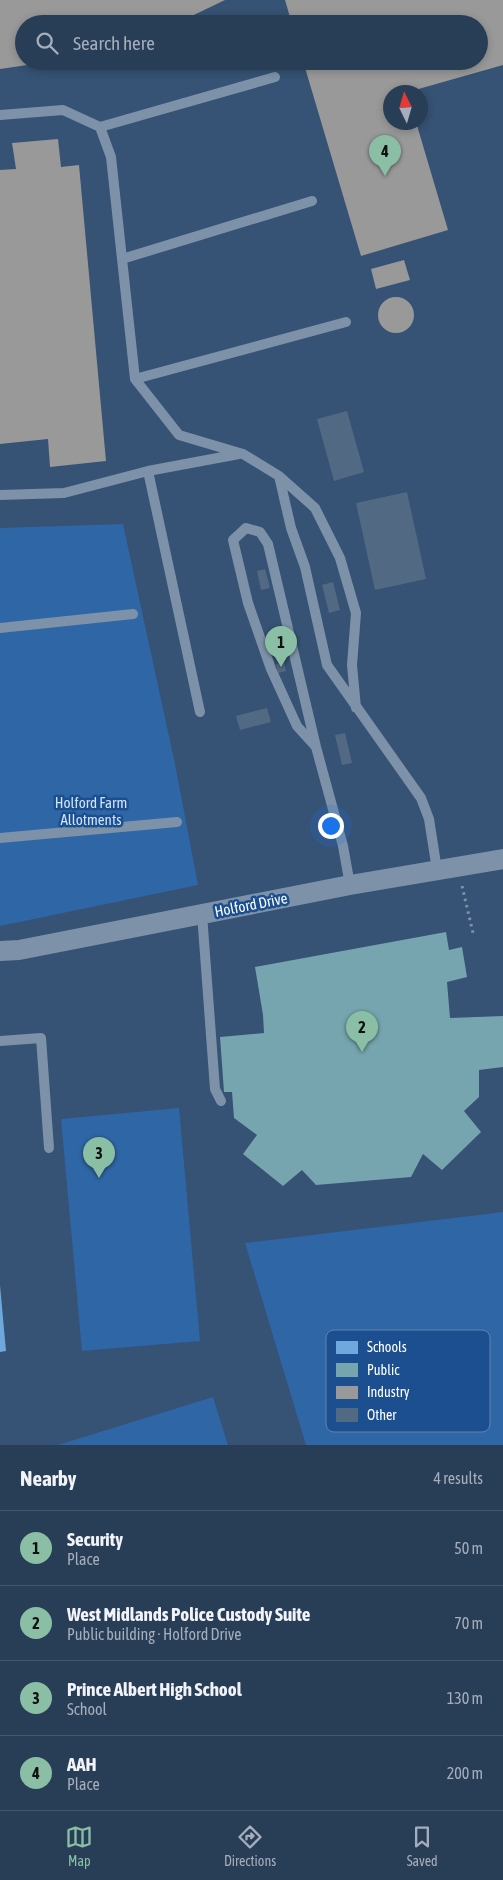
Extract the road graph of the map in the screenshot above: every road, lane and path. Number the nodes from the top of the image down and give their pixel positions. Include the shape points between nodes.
1 (275, 77) dead end
2 (0, 115) edge
3 (100, 127) junction
4 (312, 202) dead end
5 (122, 259) junction
6 (346, 322) dead end
7 (135, 379) junction
8 (243, 454) junction
9 (148, 471) junction
10 (280, 476) junction
11 (0, 496) edge
12 (133, 614) dead end
13 (0, 628) edge
14 (356, 708) junction
15 (200, 712) dead end
16 (316, 747) junction
17 (177, 822) dead end
18 (0, 838) edge
19 (503, 859) edge
20 (457, 866) junction
21 (437, 870) junction
22 (350, 885) junction
23 (202, 914) junction
24 (473, 933) dead end
25 (0, 951) edge
26 (0, 1042) edge
27 (221, 1101) dead end
28 (49, 1148) dead end

1 - 3 lane
2 - 3 lane via 63,110
3 - 5 lane via 110,157
4 - 5 lane
5 - 7 lane
6 - 7 lane
7 - 8 lane via 179,435
8 - 9 lane
8 - 10 lane
9 - 11 lane via 64,493
9 - 15 lane
10 - 14 lane via 327,665
10 - 14 lane via 315,508 340,558 356,613 352,665
12 - 13 lane
14 - 21 lane via 421,798 429,819
16 - 16 lane via 297,726 271,669 248,603 233,540 246,528 260,532 268,544
16 - 22 lane via 343,846
17 - 18 lane
19 - 20 street, Holford Drive
20 - 21 street, Holford Drive
20 - 24 path
21 - 22 street, Holford Drive
22 - 23 street, Holford Drive
23 - 25 street, Holford Drive
23 - 27 lane via 215,1089
26 - 28 lane via 41,1038

